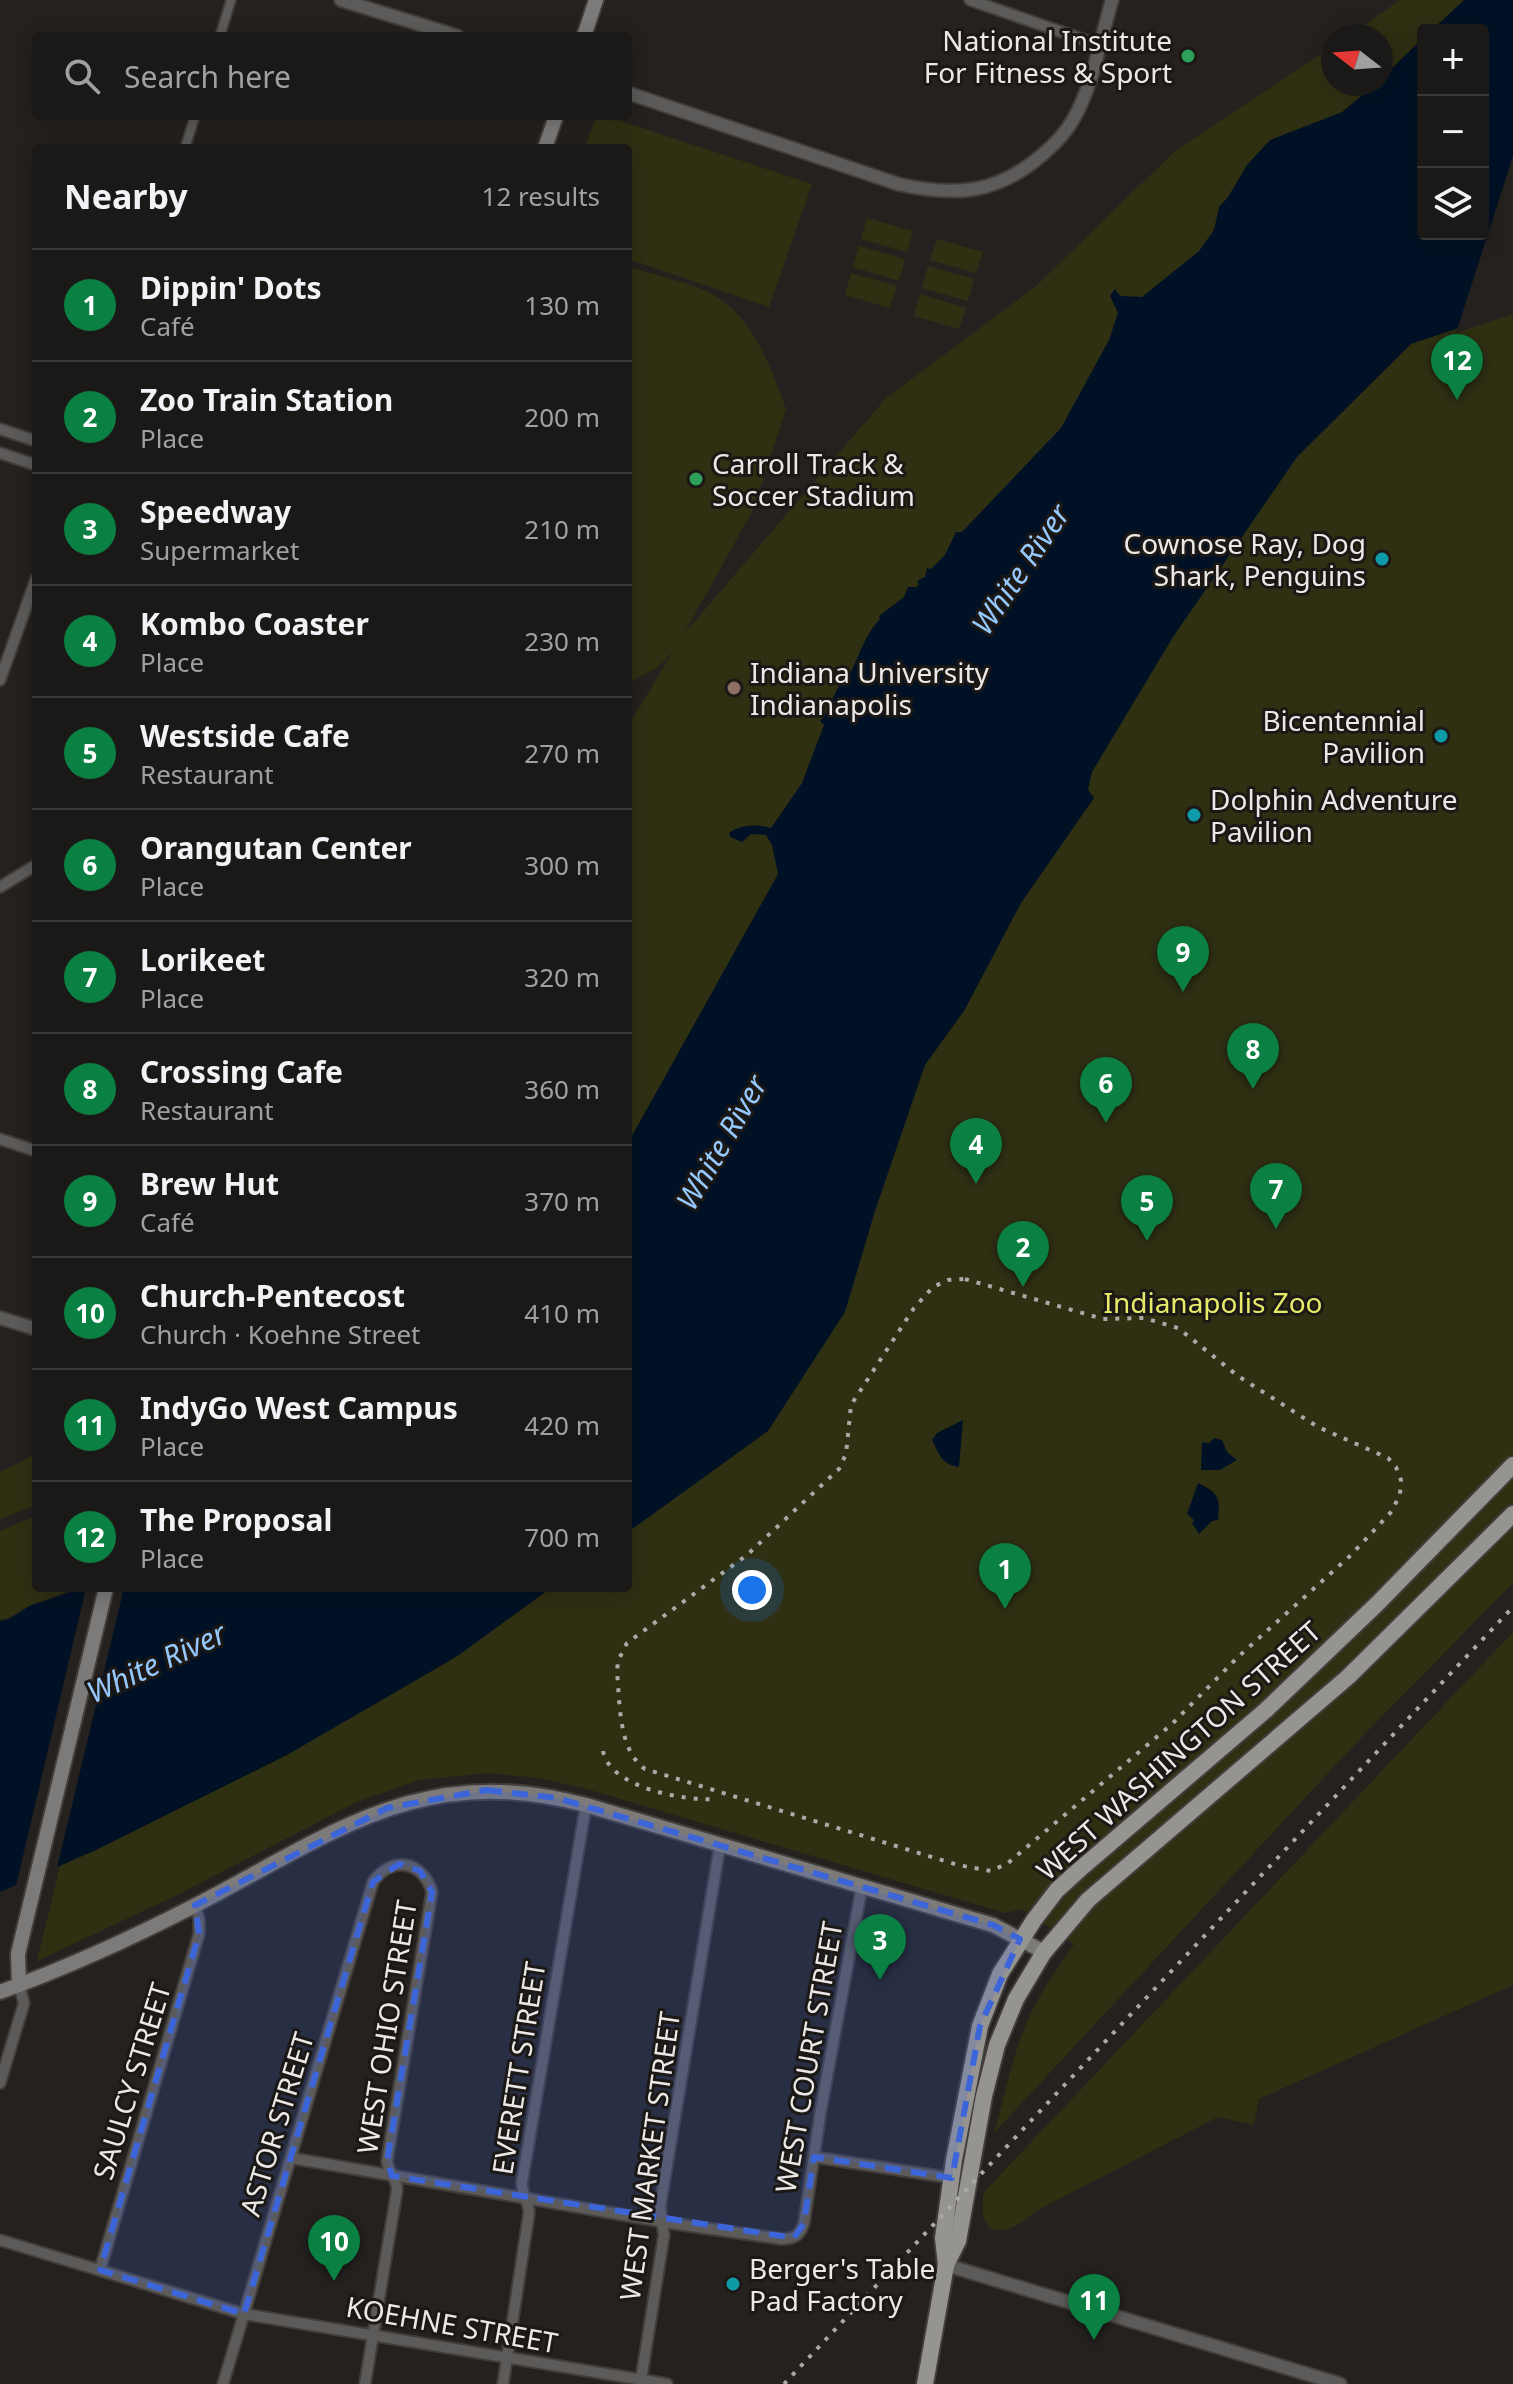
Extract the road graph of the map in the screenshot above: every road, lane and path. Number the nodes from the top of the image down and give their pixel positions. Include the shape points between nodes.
1 (231, 0) edge
2 (341, 0) edge
3 (596, 0) edge
4 (970, 0) edge
5 (1112, 0) edge
6 (221, 32) edge
7 (444, 32) edge
8 (585, 32) edge
9 (1099, 45) junction
10 (632, 94) edge
11 (194, 120) edge
12 (555, 120) edge
13 (186, 144) edge
14 (546, 144) edge
15 (0, 429) edge
16 (32, 440) edge
17 (0, 453) edge
18 (32, 464) edge
19 (32, 590) edge
20 (0, 680) edge
21 (32, 867) edge
22 (0, 887) edge
23 (0, 1139) edge
24 (32, 1150) edge
25 (0, 1318) edge
26 (32, 1328) edge
27 (1513, 1465) edge
28 (1513, 1514) edge
29 (105, 1592) edge
30 (586, 1805) junction
31 (720, 1845) junction
32 (376, 1878) joint
33 (862, 1886) junction
34 (195, 1905) junction
35 (1020, 1939) junction
36 (1044, 1952) junction
37 (19, 1985) junction
38 (0, 1992) edge
39 (0, 2083) edge
40 (814, 2157) junction
41 (291, 2158) junction
42 (392, 2176) junction
43 (952, 2178) junction
44 (525, 2198) junction
45 (662, 2221) junction
46 (0, 2240) edge
47 (946, 2265) junction
48 (100, 2270) junction
49 (244, 2314) junction
50 (373, 2334) junction
51 (507, 2358) junction
52 (641, 2380) junction
53 (223, 2384) edge
54 (365, 2384) edge
55 (503, 2384) edge
56 (667, 2384) edge
57 (925, 2384) edge
58 (1340, 2384) edge

1 - 6 street
2 - 7 street
3 - 8 main road
4 - 9 street
5 - 9 street
9 - 10 street via 1074,119 1051,147 1020,174 958,192 898,184
11 - 13 street
12 - 14 main road
15 - 16 street
17 - 18 street
19 - 20 street
21 - 22 street
23 - 24 street
25 - 26 street
27 - 35 main road, WEST WASHINGTON STREET via 1266,1710 1057,1890
28 - 36 main road, WEST WASHINGTON STREET via 1348,1677 1088,1900
29 - 37 main road via 18,1954
30 - 31 main road
30 - 34 main road via 508,1790 415,1800 365,1816
30 - 44 street, EVERETT STREET via 522,2182
31 - 33 main road
31 - 45 street, WEST MARKET STREET via 660,2207
32 - 41 street, ASTOR STREET
32 - 42 street, WEST OHIO STREET via 390,1866 408,1864 424,1874 432,1892 387,2161
33 - 35 main road via 993,1925
33 - 40 street, WEST COURT STREET
34 - 37 main road
34 - 48 street, SAULCY STREET via 199,1934
35 - 36 main road
35 - 43 main road, WEST WASHINGTON STREET via 980,2026
36 - 47 main road, WEST WASHINGTON STREET via 997,2045 958,2241
37 - 38 main road
37 - 39 street via 24,2003
40 - 43 street
40 - 45 street, WEST COURT STREET via 799,2235 781,2239
41 - 42 street
41 - 49 street, ASTOR STREET
42 - 44 street
42 - 50 street, WEST OHIO STREET via 397,2190
43 - 47 main road, WEST WASHINGTON STREET via 943,2238
44 - 45 street
44 - 51 street, EVERETT STREET via 529,2213
45 - 52 street, WEST MARKET STREET
46 - 48 street, KOEHNE STREET
47 - 57 main road, WEST WASHINGTON STREET
47 - 58 street
48 - 49 street, KOEHNE STREET
49 - 50 street, KOEHNE STREET
49 - 53 street, ASTOR STREET
50 - 51 street, KOEHNE STREET
50 - 54 street, WEST OHIO STREET
51 - 52 street, KOEHNE STREET
51 - 55 street, EVERETT STREET
52 - 56 street, KOEHNE STREET

